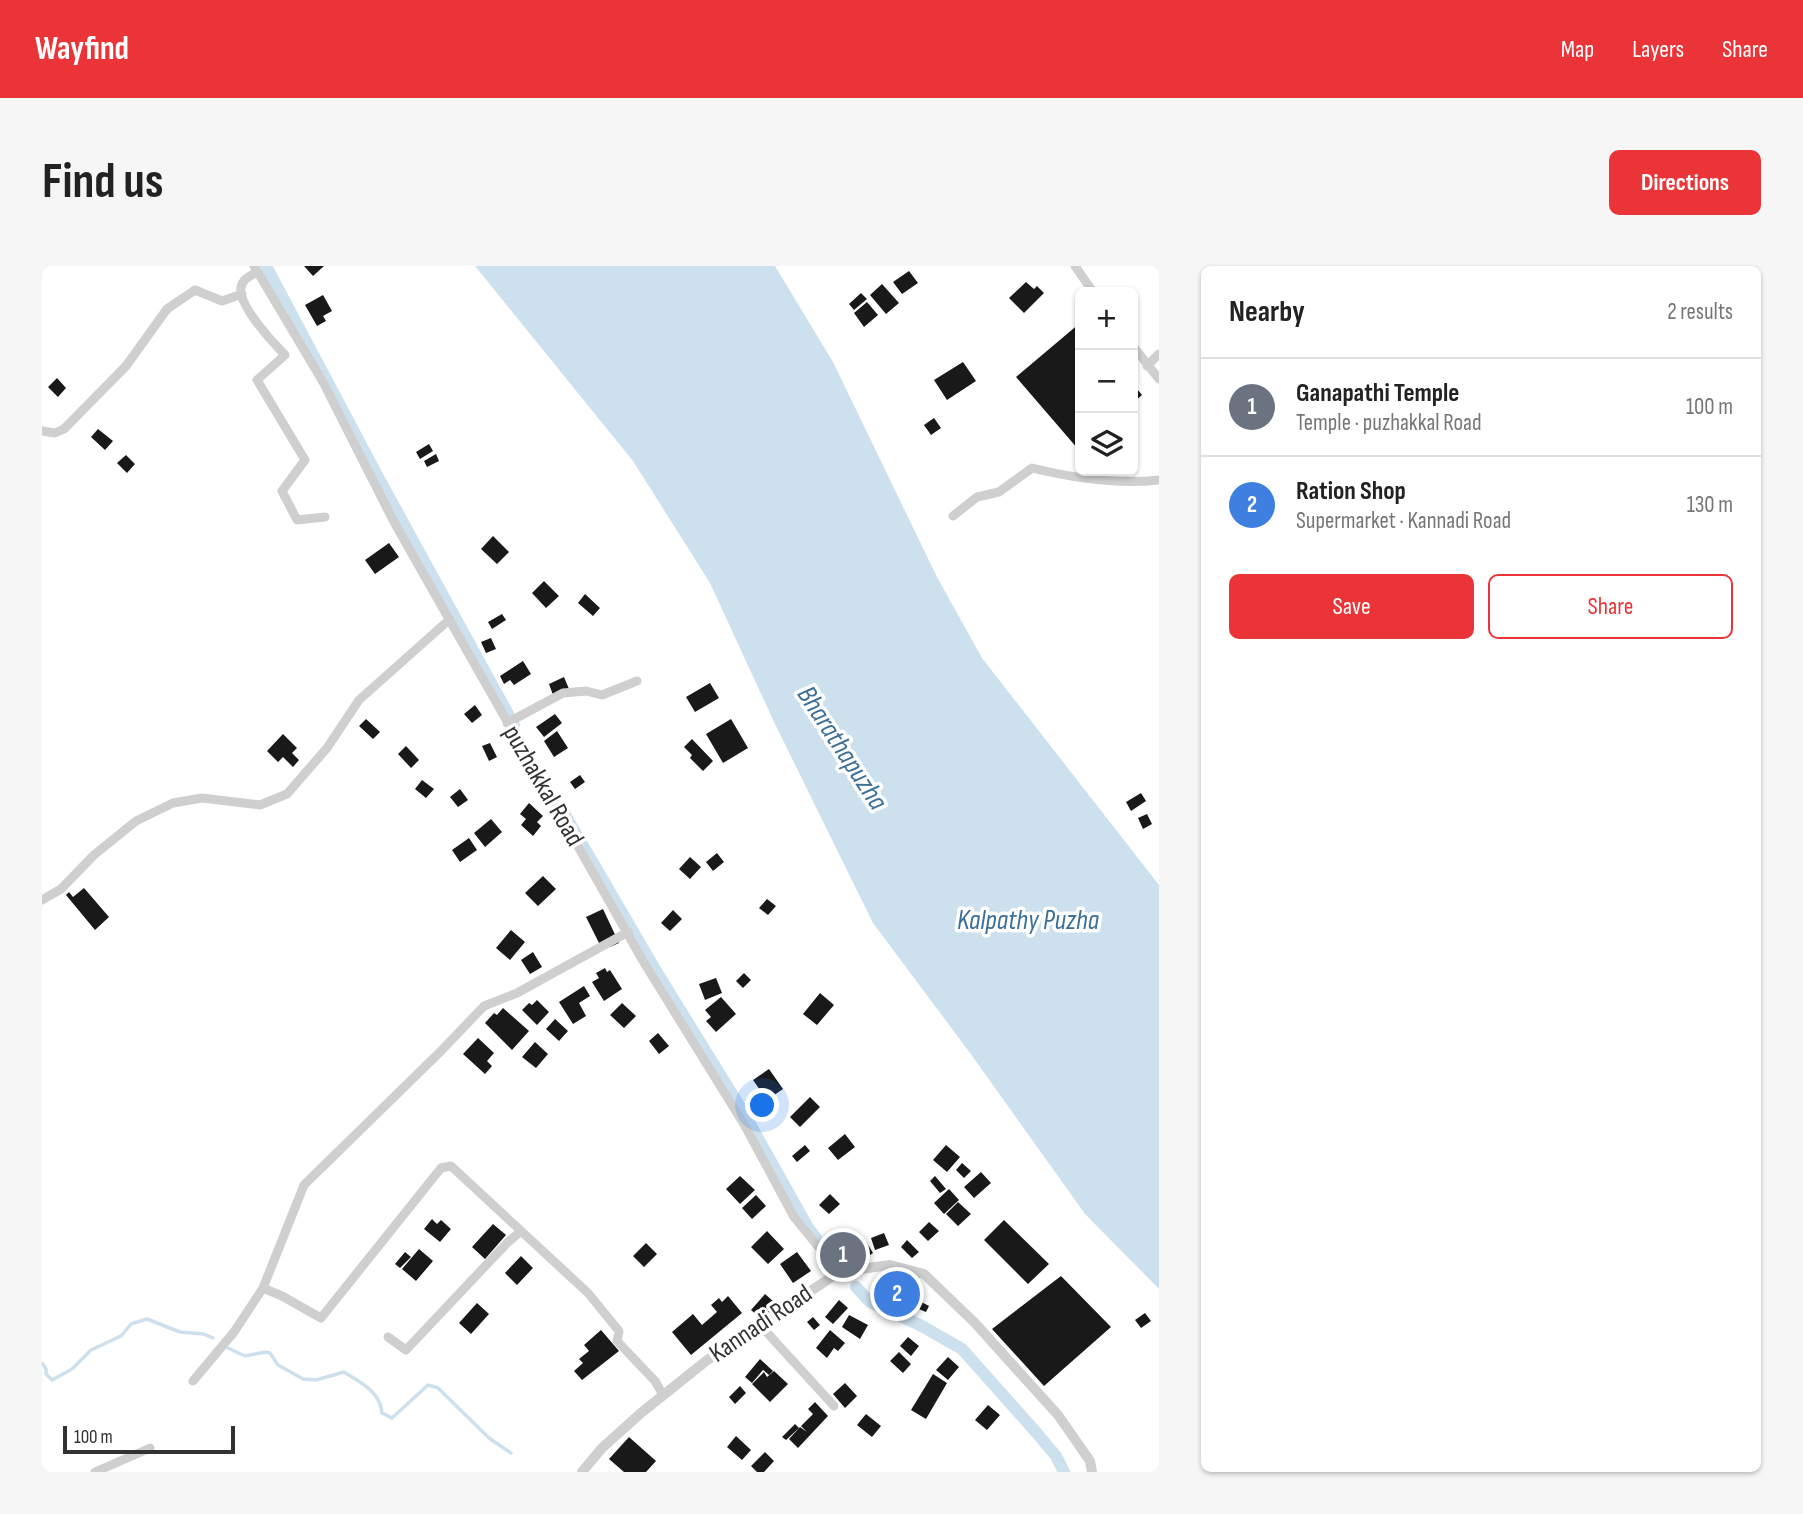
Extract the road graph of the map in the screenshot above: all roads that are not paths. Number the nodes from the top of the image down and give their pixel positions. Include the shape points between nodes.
1 (1074, 266) edge
2 (255, 269) edge
3 (1089, 287) edge
4 (242, 294) junction
5 (1136, 350) edge
6 (1159, 354) edge
7 (1147, 366) junction
8 (1159, 379) edge
9 (42, 431) edge
10 (1159, 480) edge
11 (953, 516) dead end
12 (325, 517) dead end
13 (450, 619) junction
14 (637, 681) dead end
15 (507, 723) junction
16 (42, 900) edge
17 (628, 932) junction
18 (522, 1231) junction
19 (839, 1272) junction
20 (263, 1288) junction
21 (761, 1326) junction
22 (388, 1337) dead end
23 (193, 1381) dead end
24 (663, 1395) junction
25 (834, 1406) dead end
26 (150, 1448) dead end
27 (95, 1472) edge
28 (582, 1472) edge
29 (1092, 1472) edge

1 - 3 street
2 - 4 street via 245,279
2 - 13 street, puzhakkal Road via 323,382 394,522
4 - 9 street via 222,301 195,290 167,309 126,366 64,429
4 - 12 street via 258,326 285,355 257,380 304,460 282,491 297,520
5 - 7 street
6 - 7 street
7 - 8 street
10 - 11 street via 1135,483 1068,477 1032,468 999,492 977,497
13 - 15 street, puzhakkal Road
13 - 16 street via 359,700 327,748 287,794 260,805 202,798 173,803 136,821 61,889
14 - 15 street via 602,695 563,693
15 - 17 street, puzhakkal Road
17 - 19 street, puzhakkal Road via 794,1217
17 - 20 street via 517,993 484,1006 304,1185
18 - 20 street via 452,1166 441,1168 321,1318
18 - 22 street via 406,1350
18 - 24 street via 588,1293 619,1331 617,1341
19 - 21 street, Kannadi Road
19 - 29 street, Kannadi Road via 890,1265 924,1274 992,1340 1058,1415 1090,1461
20 - 23 street
21 - 24 street, Kannadi Road
21 - 25 street
24 - 28 street, Kannadi Road via 602,1448
26 - 27 street

